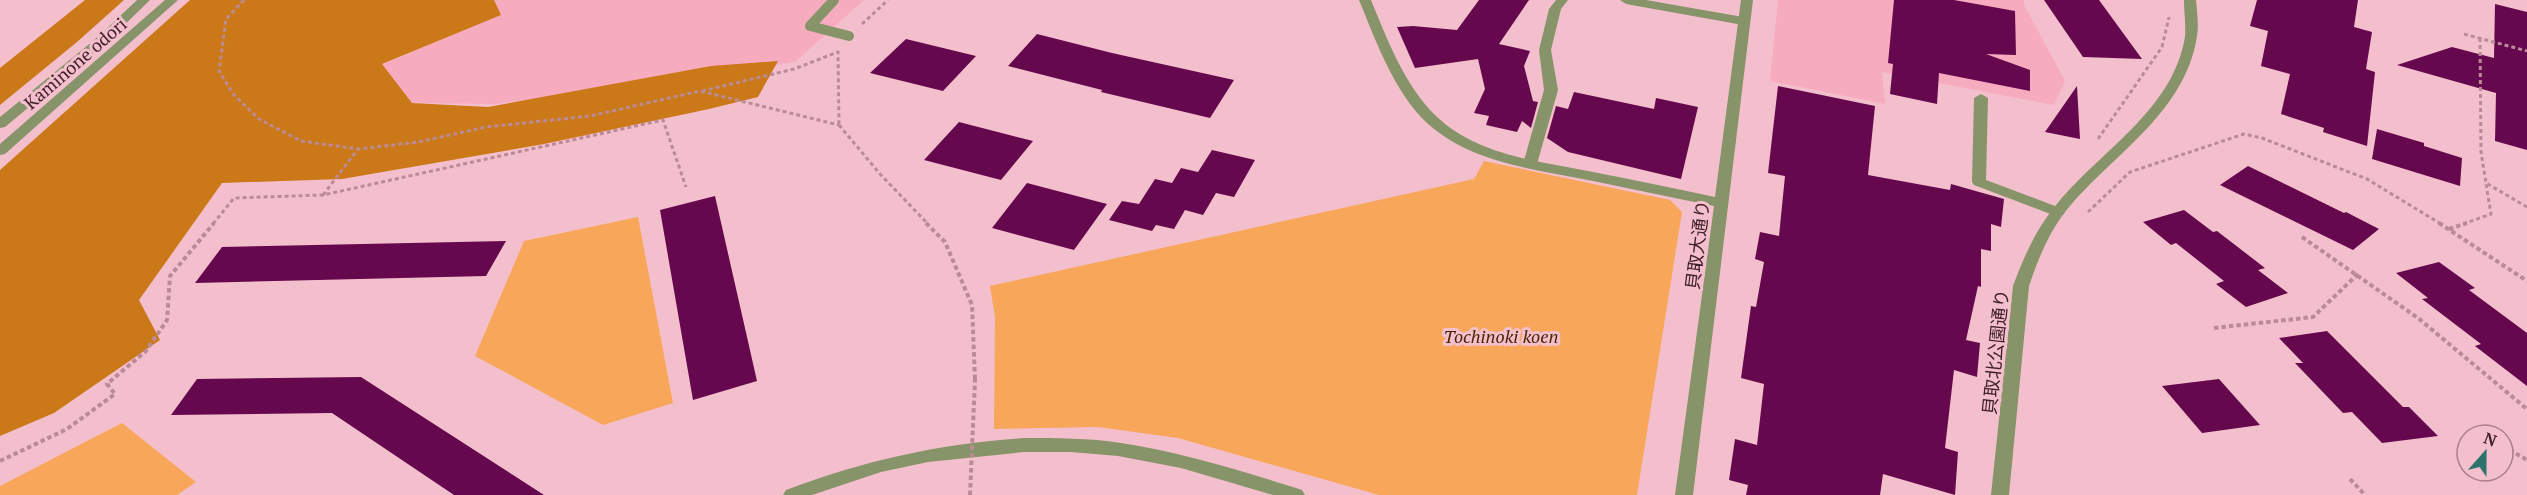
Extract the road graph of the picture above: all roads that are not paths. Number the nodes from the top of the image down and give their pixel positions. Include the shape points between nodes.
1 (144, 0) edge
2 (172, 0) edge
3 (834, 0) edge
4 (1365, 0) edge
5 (1562, 0) edge
6 (1626, 0) edge
7 (1747, 0) edge
8 (2190, 0) edge
9 (1743, 21) junction
10 (849, 36) dead end
11 (1981, 98) dead end
12 (0, 124) edge
13 (0, 151) edge
14 (1530, 164) junction
15 (1722, 203) junction
16 (2058, 212) junction
17 (792, 495) edge
18 (1296, 495) edge
19 (1684, 495) edge
20 (2000, 495) edge

1 - 12 street, Kaminone odori
2 - 13 street, Kaminone odori
3 - 10 lane via 810,26
4 - 14 street via 1412,94 1430,119 1464,143
5 - 14 street via 1555,9 1545,50 1551,90
6 - 9 street
7 - 9 street, 貝取大通り
8 - 16 street, 貝取北公園通り via 2190,42 2176,85 2152,116
9 - 15 street, 貝取大通り
11 - 16 street via 1979,182
14 - 15 street
15 - 19 street, 貝取大通り
16 - 20 street, 貝取北公園通り via 2031,255 2021,286
17 - 18 street via 845,475 924,455 985,447 1080,446 1164,457

